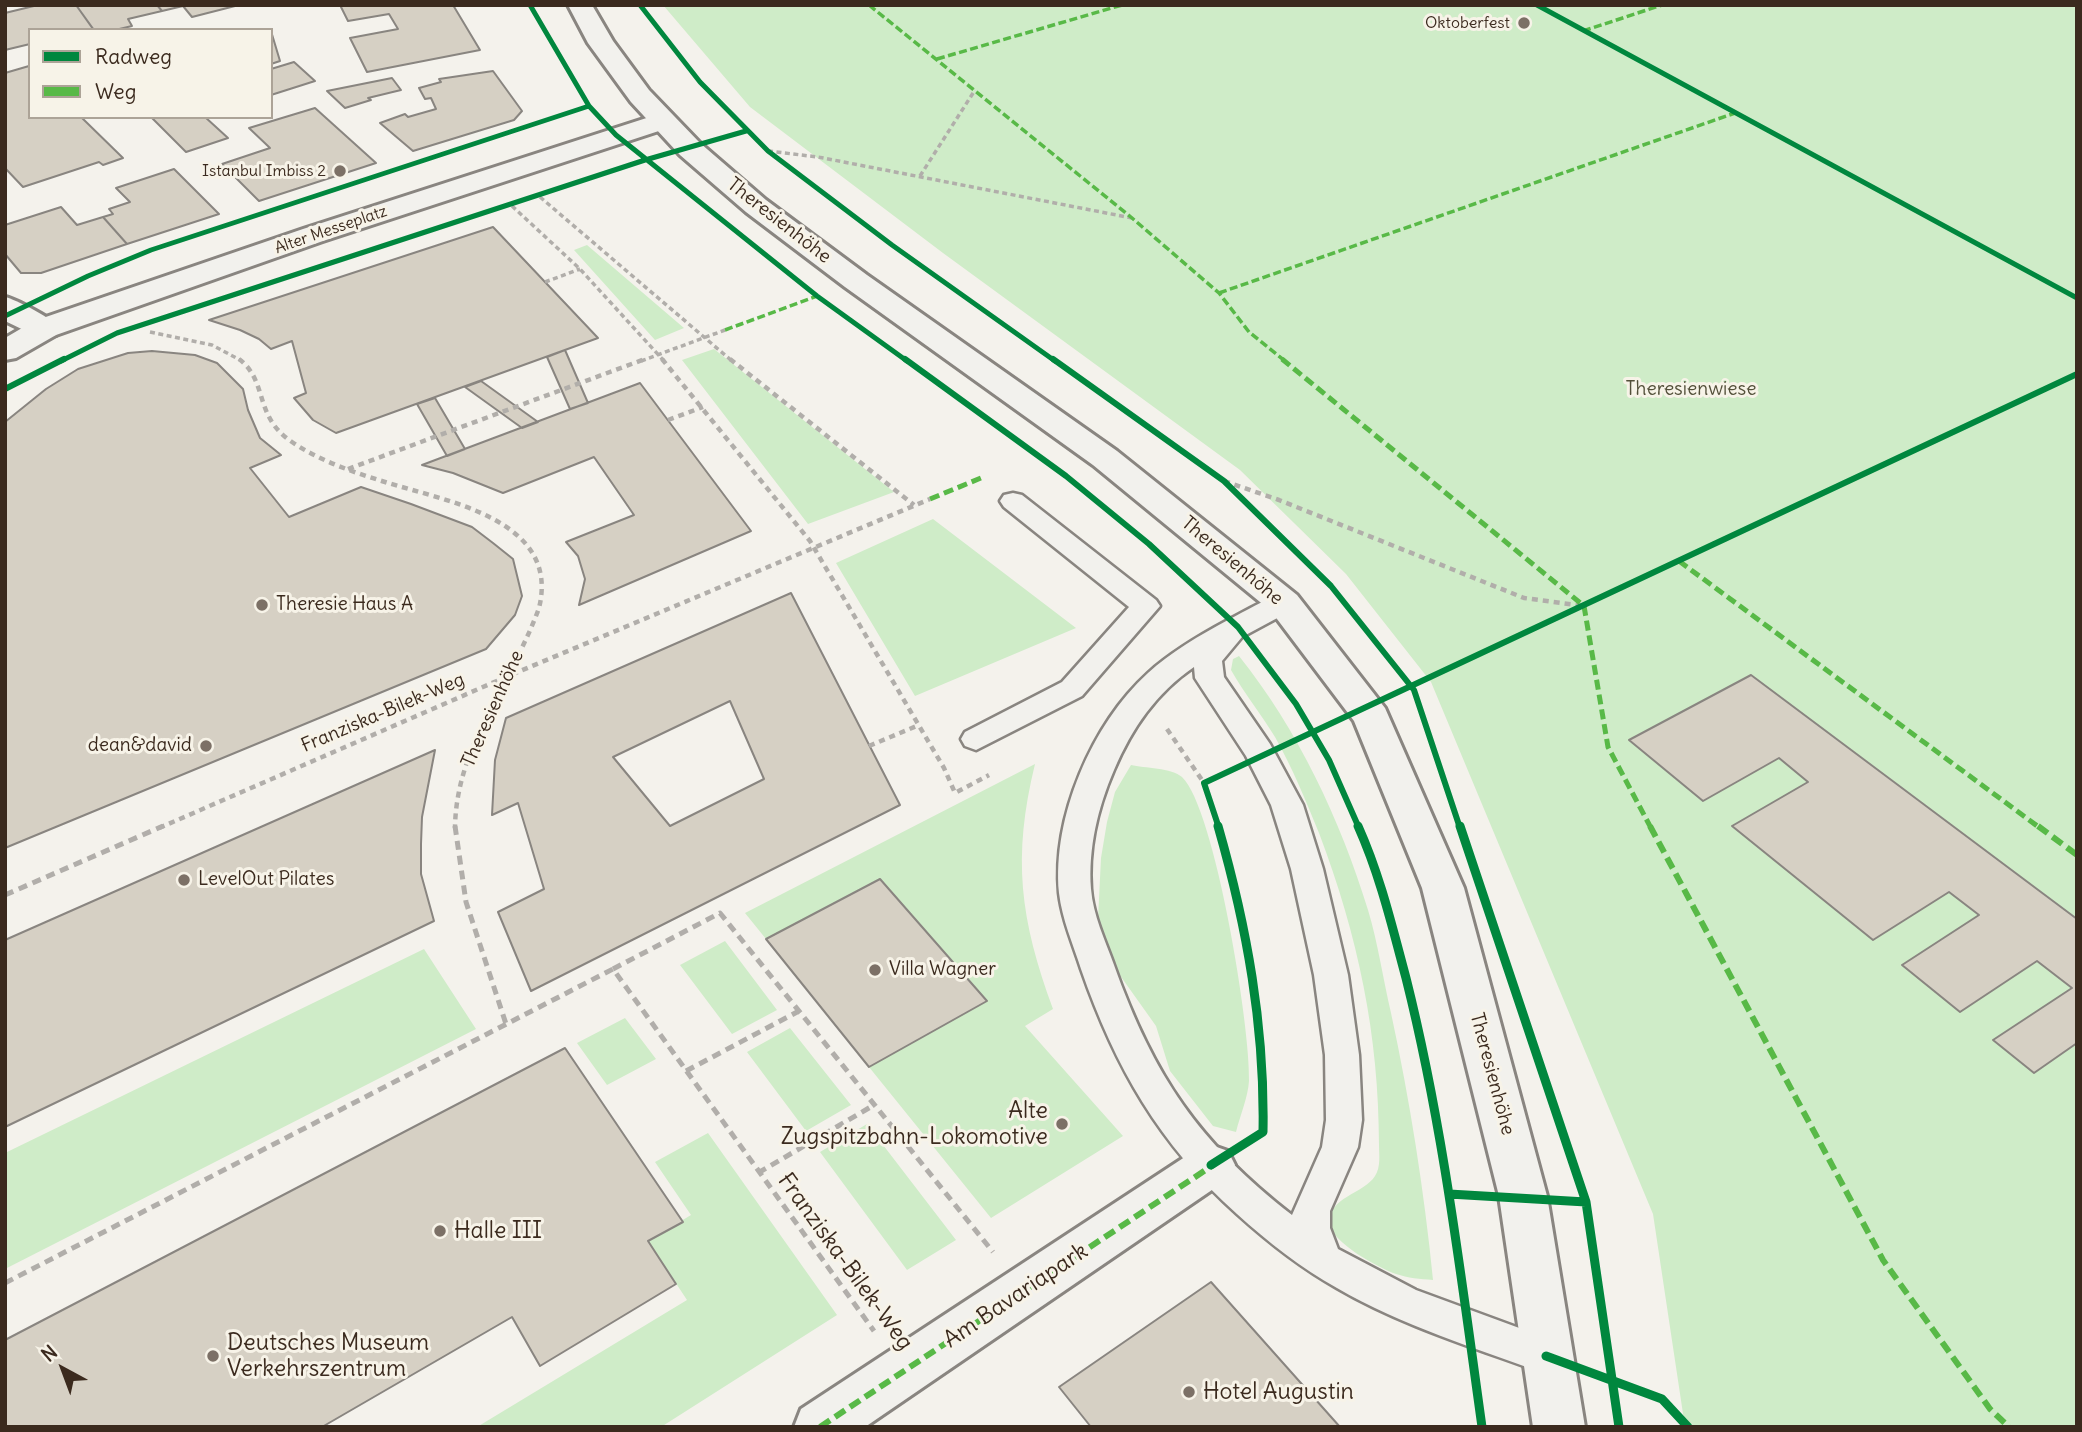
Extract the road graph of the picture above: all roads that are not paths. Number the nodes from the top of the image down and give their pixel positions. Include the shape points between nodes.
1 (580, 5) edge
2 (662, 121) junction
3 (5, 306) edge
4 (45, 328) junction
5 (5, 351) edge
6 (1013, 501) dead end
7 (1284, 603) junction
8 (1238, 627) junction
9 (976, 739) dead end
10 (1211, 1165) junction
11 (1323, 1259) junction
12 (1546, 1356) junction
13 (820, 1427) edge
14 (1559, 1427) edge

1 - 2 main road, Theresienhöhe via 601,43
2 - 4 main road, Alter Messeplatz
2 - 7 main road, Theresienhöhe via 756,206 1105,458
3 - 4 main road
4 - 5 main road, Alter Messeplatz
6 - 9 lane via 1146,606 1072,689
7 - 8 lane
7 - 12 main road, Theresienhöhe via 1371,717 1443,888 1523,1196
8 - 10 lane via 1168,672 1127,716 1095,778 1075,853 1074,891 1116,1021 1149,1085
8 - 11 lane via 1207,659 1210,678 1259,752 1286,805 1307,869 1342,1055 1340,1147 1311,1210 1311,1228
10 - 11 lane via 1254,1206
10 - 13 main road, Am Bavariapark
11 - 12 lane via 1425,1313
12 - 14 main road, Theresienhöhe

